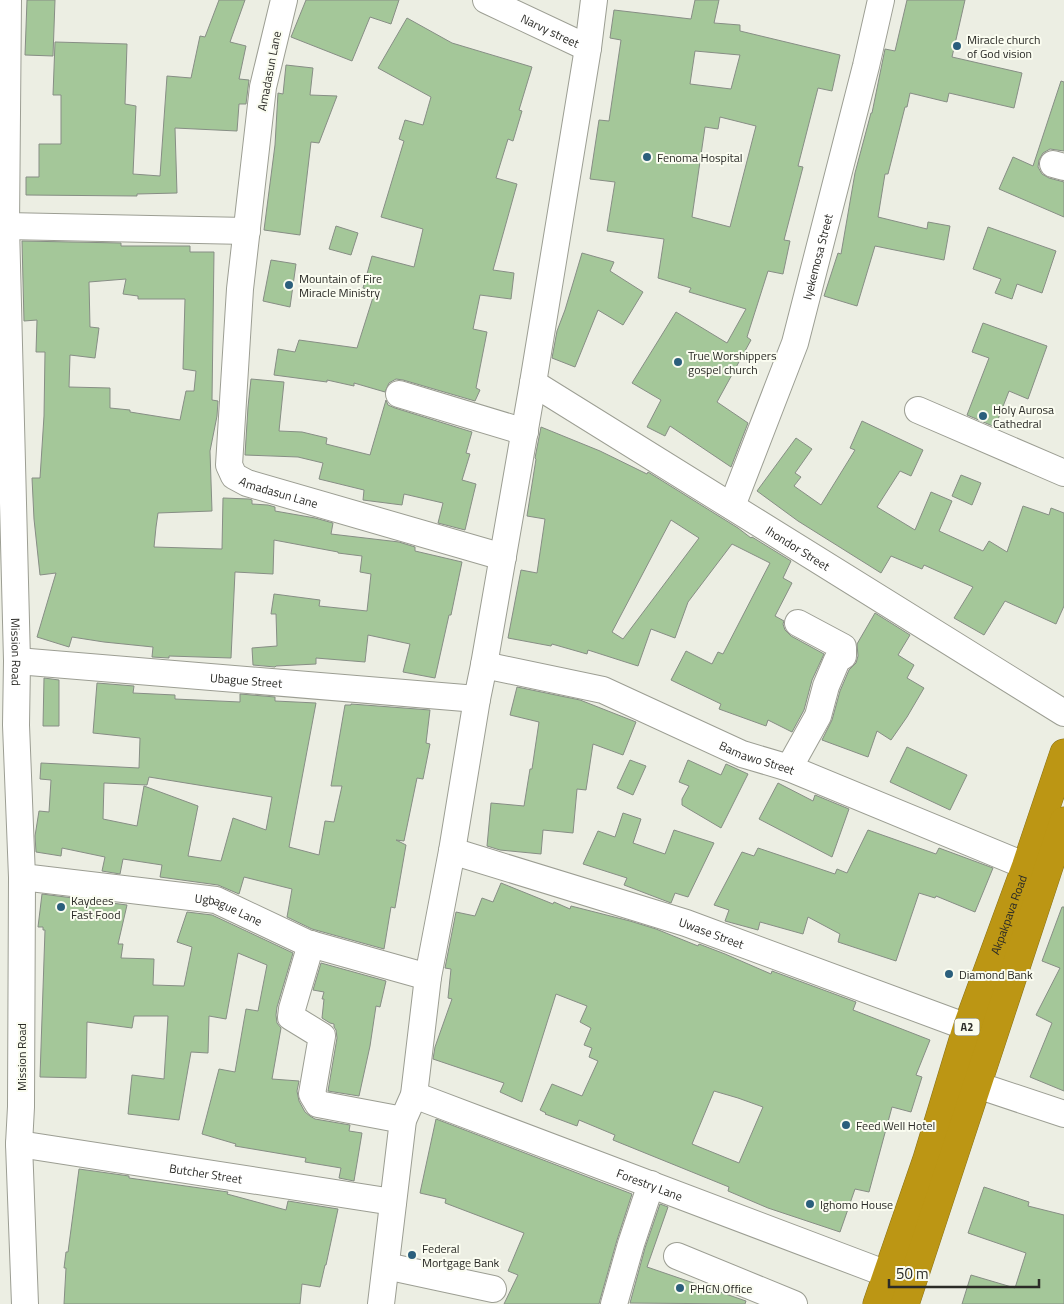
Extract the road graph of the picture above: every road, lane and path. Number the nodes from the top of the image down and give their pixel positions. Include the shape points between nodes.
1 (8, 0) edge
2 (284, 0) edge
3 (486, 0) edge
4 (594, 0) edge
5 (881, 0) edge
6 (588, 48) junction
7 (6, 226) junction
8 (247, 231) junction
9 (533, 382) junction
10 (399, 394) dead end
11 (918, 410) dead end
12 (524, 432) junction
13 (1064, 473) edge
14 (732, 506) junction
15 (503, 557) junction
16 (798, 623) dead end
17 (16, 661) junction
18 (484, 665) junction
19 (476, 699) junction
20 (1064, 713) edge
21 (1064, 752) edge
22 (789, 768) junction
23 (1064, 821) edge
24 (452, 851) junction
25 (1026, 866) junction
26 (22, 877) junction
27 (311, 944) junction
28 (428, 977) junction
29 (967, 1027) junction
30 (977, 1085) junction
31 (414, 1095) junction
32 (1064, 1114) edge
33 (403, 1120) junction
34 (19, 1144) junction
35 (651, 1184) junction
36 (393, 1202) junction
37 (678, 1256) dead end
38 (386, 1266) junction
39 (887, 1274) junction
40 (493, 1289) dead end
41 (25, 1304) edge
42 (381, 1304) edge
43 (614, 1304) edge
44 (794, 1304) edge
45 (877, 1304) edge
46 (905, 1304) edge

1 - 7 street, Mission Road
2 - 8 street, Amadasun Lane via 263,87
3 - 6 street, Narvy street
4 - 6 street
5 - 14 street, Iyekemosa Street via 795,343
6 - 9 street
7 - 8 street
7 - 17 street, Mission Road
8 - 15 street, Amadasun Lane via 240,289 229,465 234,476 247,483
9 - 12 street
9 - 14 street, Ihondor Street
10 - 12 street
11 - 13 street
12 - 15 street
14 - 20 street, Ihondor Street
15 - 18 street
16 - 22 street via 843,647 843,656 837,660 818,716
17 - 19 street, Ubague Street
17 - 26 street, Mission Road
18 - 19 street
18 - 22 street, Bamawo Street via 603,690 742,754
19 - 24 street
21 - 25 highway, Akpakpava Road / A2
22 - 25 street, Bamawo Street
23 - 30 highway, Akpakpava Road / A2
24 - 28 street
24 - 29 street, Uwase Street via 686,923
25 - 29 highway, Akpakpava Road / A2
26 - 27 street, Ugbague Lane via 216,900
26 - 34 street, Mission Road
27 - 28 street, Ugbague Lane
27 - 33 street via 290,1017 322,1036 312,1094 318,1104
28 - 31 street
29 - 39 highway, Akpakpava Road / A2 via 927,1159
30 - 32 street
30 - 46 highway, Akpakpava Road / A2
31 - 33 street
31 - 35 street, Forestry Lane
33 - 36 street
34 - 36 street, Butcher Street
34 - 41 street, Mission Road
35 - 39 street, Forestry Lane
35 - 43 street
36 - 38 street
37 - 44 street
38 - 40 street
38 - 42 street
39 - 45 highway, Akpakpava Road / A2

